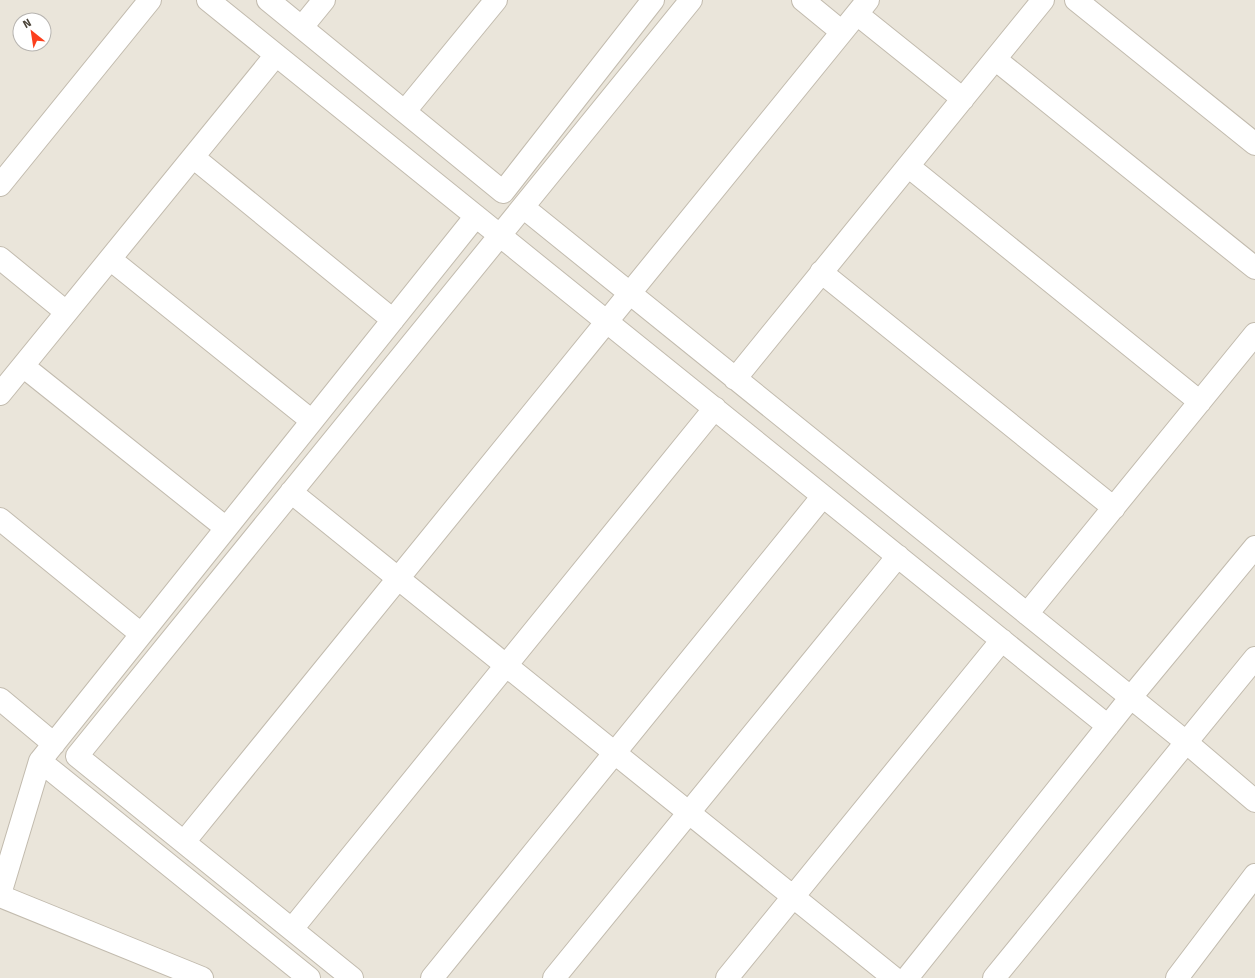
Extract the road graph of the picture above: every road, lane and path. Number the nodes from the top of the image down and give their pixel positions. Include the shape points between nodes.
1 (150, 0) edge
2 (208, 0) edge
3 (268, 0) edge
4 (324, 0) edge
5 (496, 0) edge
6 (653, 0) edge
7 (691, 0) edge
8 (803, 0) edge
9 (1043, 0) edge
10 (1076, 0) edge
11 (863, 7) edge
12 (302, 27) junction
13 (842, 32) junction
14 (276, 55) junction
15 (995, 59) junction
16 (963, 98) junction
17 (404, 111) junction
18 (1255, 144) edge
19 (193, 157) junction
20 (908, 166) junction
21 (0, 185) edge
22 (523, 207) junction
23 (476, 216) junction
24 (500, 235) junction
25 (0, 258) edge
26 (110, 259) junction
27 (1255, 268) edge
28 (821, 272) junction
29 (630, 294) junction
30 (66, 312) junction
31 (393, 320) junction
32 (607, 322) junction
33 (1255, 334) edge
34 (23, 366) junction
35 (735, 379) junction
36 (0, 394) edge
37 (1200, 402) junction
38 (715, 408) junction
39 (312, 421) junction
40 (291, 492) junction
41 (823, 496) junction
42 (1114, 508) junction
43 (0, 520) edge
44 (226, 528) junction
45 (1255, 547) edge
46 (898, 556) junction
47 (398, 578) junction
48 (1027, 614) junction
49 (142, 634) junction
50 (1002, 640) junction
51 (1255, 658) edge
52 (506, 665) junction
53 (1131, 697) junction
54 (0, 699) edge
55 (1108, 726) junction
56 (1186, 742) junction
57 (54, 744) junction
58 (614, 753) junction
59 (40, 761) junction
60 (1255, 801) edge
61 (689, 813) junction
62 (184, 842) junction
63 (1255, 875) edge
64 (0, 895) edge
65 (793, 897) junction
66 (292, 929) junction
67 (202, 978) edge
68 (309, 978) edge
69 (352, 978) edge
70 (432, 978) edge
71 (554, 978) edge
72 (727, 978) edge
73 (894, 978) edge
74 (907, 978) edge
75 (994, 978) edge
76 (1177, 978) edge

1 - 21 street
2 - 14 street
3 - 12 street
4 - 12 street
5 - 17 street
6 - 17 street via 503,192
7 - 22 street
8 - 13 street
9 - 15 street
10 - 18 street
11 - 13 street
11 - 16 street
12 - 17 street
13 - 29 street
14 - 19 street
14 - 23 street
15 - 16 street
15 - 27 street
16 - 20 street
19 - 26 street
19 - 31 street
20 - 28 street
20 - 37 street
22 - 24 street
22 - 29 street
23 - 24 street
23 - 31 street
24 - 32 street
24 - 40 street
25 - 30 street
26 - 30 street
26 - 39 street
28 - 35 street
28 - 42 street
29 - 32 street
29 - 35 street
30 - 34 street
31 - 39 street
32 - 38 street
32 - 47 street
33 - 37 street
34 - 36 street
34 - 44 street
35 - 48 street
37 - 42 street
38 - 41 street
38 - 52 street
39 - 44 street
40 - 47 street
40 - 62 street via 77,756
41 - 46 street
41 - 58 street
42 - 48 street
43 - 49 street
44 - 49 street
45 - 53 street
46 - 50 street
46 - 61 street
47 - 52 street
47 - 62 street
48 - 53 street
49 - 57 street
50 - 55 street
50 - 65 street
51 - 56 street
52 - 58 street
52 - 66 street
53 - 55 street
53 - 56 street
54 - 57 street
55 - 74 street
56 - 60 street
56 - 75 street
57 - 59 street
58 - 61 street
58 - 70 street
59 - 64 street
59 - 68 street
61 - 65 street
61 - 71 street
62 - 66 street
63 - 76 street
64 - 67 street
65 - 72 street
65 - 73 street
66 - 69 street

